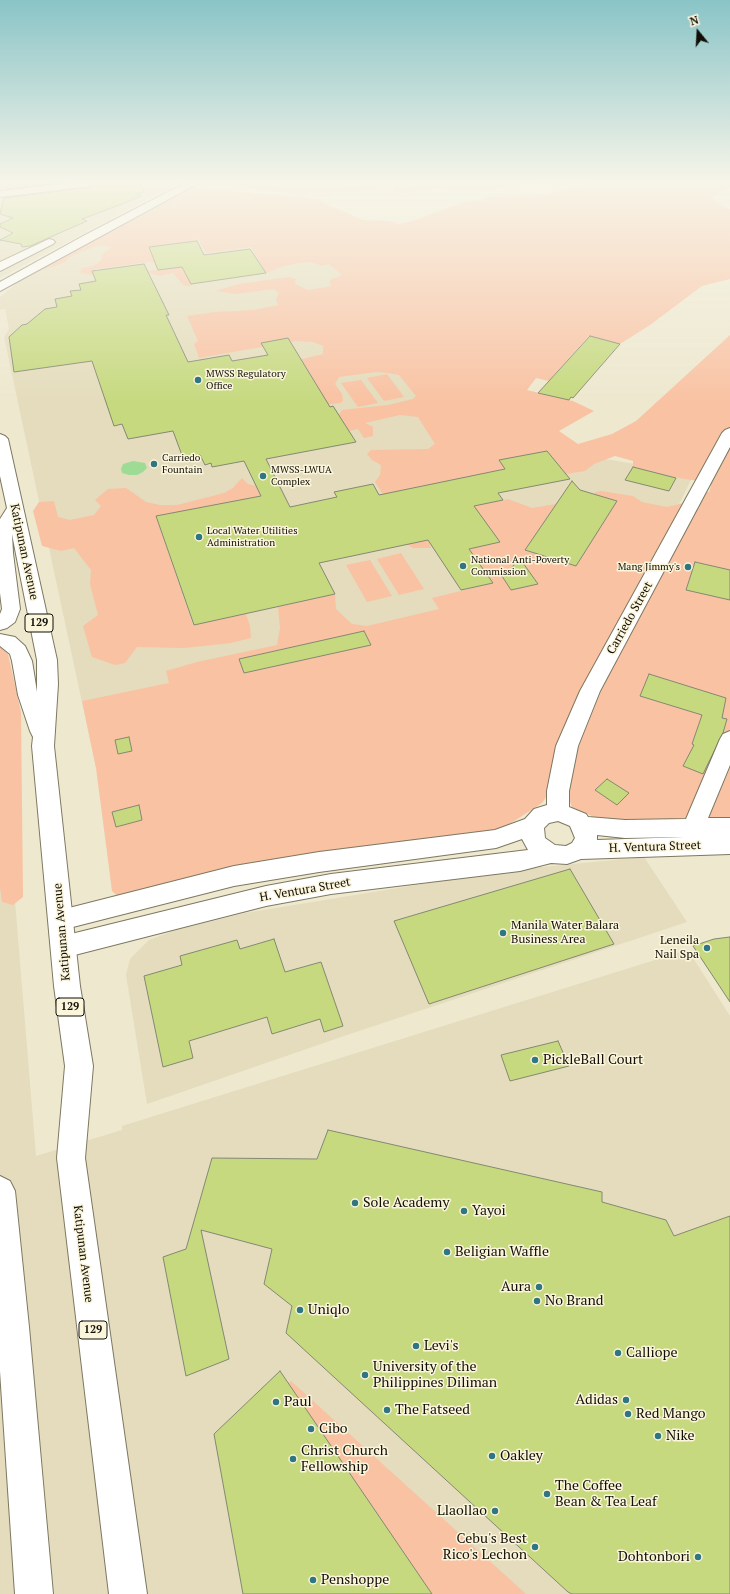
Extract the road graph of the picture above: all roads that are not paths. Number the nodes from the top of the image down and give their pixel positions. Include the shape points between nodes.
1 (25, 254) edge
2 (58, 254) edge
3 (0, 267) edge
4 (0, 287) edge
5 (0, 439) edge
6 (727, 445) edge
7 (15, 508) junction
8 (0, 624) edge
9 (0, 640) edge
10 (730, 739) edge
11 (43, 740) junction
12 (558, 812) junction
13 (533, 825) junction
14 (582, 825) junction
15 (730, 827) edge
16 (695, 837) junction
17 (730, 845) edge
18 (580, 850) junction
19 (551, 854) junction
20 (62, 934) junction
21 (0, 1191) edge
22 (7, 1345) edge
23 (34, 1594) edge
24 (128, 1594) edge

1 - 3 main road
2 - 4 main road
5 - 7 main road, Katipunan Avenue / 129
6 - 12 main road, Carriedo Street via 590,692 567,746 558,791
7 - 8 main road via 3,527 11,609 8,618
7 - 11 main road, Katipunan Avenue / 129 via 47,660 48,684
9 - 11 main road via 8,642 18,651 28,694
10 - 16 main road
11 - 20 main road, Katipunan Avenue / 129
12 - 13 main road via 542,815
12 - 14 main road via 572,817
13 - 19 main road via 532,832 537,845
13 - 20 main road, H. Ventura Street via 496,839 234,876
14 - 16 main road, H. Ventura Street
14 - 18 main road via 586,838
15 - 16 main road, H. Ventura Street
16 - 17 main road, H. Ventura Street
16 - 18 main road, H. Ventura Street
18 - 19 main road via 567,855
19 - 20 main road, H. Ventura Street via 331,884
20 - 24 main road, Katipunan Avenue / 129 via 79,1066 71,1158
21 - 22 main road
22 - 23 main road

